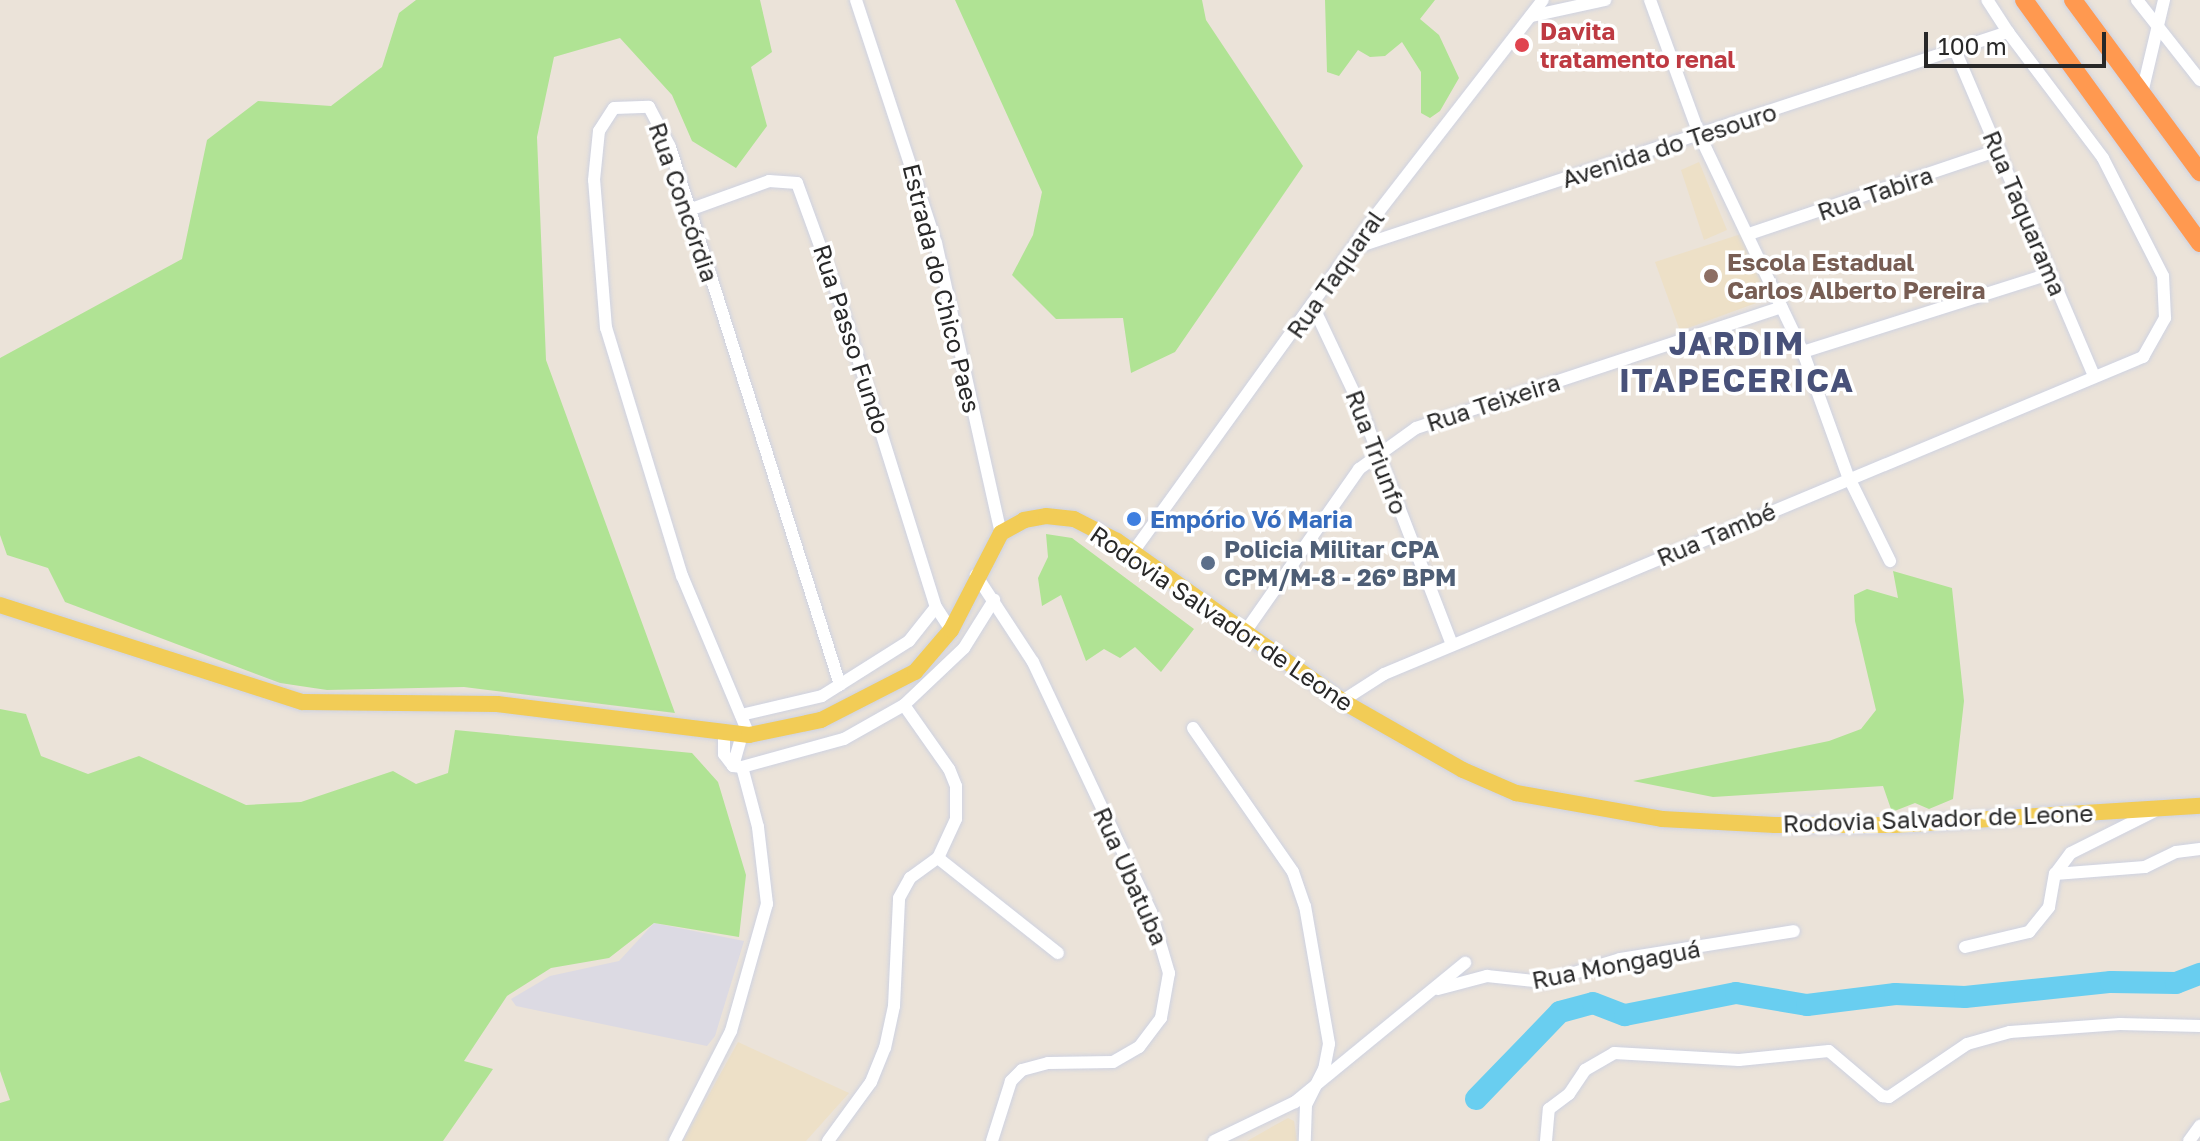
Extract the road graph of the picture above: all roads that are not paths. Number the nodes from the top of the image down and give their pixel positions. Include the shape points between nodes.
1 (856, 0) edge
2 (1543, 0) edge
3 (1605, 0) edge
4 (1650, 0) edge
5 (1987, 0) edge
6 (2024, 0) edge
7 (2073, 0) edge
8 (2137, 0) edge
9 (2164, 0) edge
10 (1531, 16) junction
11 (2161, 27) junction
12 (2008, 32) junction
13 (1955, 50) junction
14 (2200, 80) edge
15 (2142, 93) junction
16 (1699, 134) junction
17 (1999, 150) junction
18 (2200, 172) edge
19 (689, 210) junction
20 (1749, 234) junction
21 (2200, 243) edge
22 (1354, 248) junction
23 (2049, 274) junction
24 (1313, 306) junction
25 (1781, 307) junction
26 (1803, 352) junction
27 (2094, 376) junction
28 (1378, 452) junction
29 (1848, 476) junction
30 (1001, 533) junction
31 (1133, 552) junction
32 (1890, 561) dead end
33 (976, 575) junction
34 (994, 600) junction
35 (0, 605) edge
36 (936, 607) junction
37 (951, 630) junction
38 (1245, 632) junction
39 (1452, 645) junction
40 (840, 685) junction
41 (1342, 701) junction
42 (904, 705) junction
43 (741, 715) junction
44 (1193, 728) dead end
45 (724, 735) junction
46 (745, 735) junction
47 (738, 767) junction
48 (2200, 806) edge
49 (2163, 808) junction
50 (2200, 849) edge
51 (938, 858) junction
52 (2055, 874) junction
53 (1794, 931) dead end
54 (1965, 947) dead end
55 (1058, 953) dead end
56 (1465, 963) dead end
57 (1438, 989) junction
58 (2200, 1026) edge
59 (1311, 1089) junction
60 (2200, 1126) edge
61 (675, 1141) edge
62 (828, 1141) edge
63 (992, 1141) edge
64 (1214, 1141) edge
65 (1305, 1141) edge
66 (1546, 1141) edge
67 (2189, 1141) edge

1 - 30 street, Estrada do Chico Paes via 936,243
2 - 10 street, Rua Taquaral
3 - 10 street
4 - 16 street
5 - 12 street, Rua També
6 - 21 highway
7 - 15 highway
8 - 11 street
9 - 11 street
10 - 22 street, Rua Taquaral
11 - 14 street
11 - 15 street
12 - 13 street, Avenida do Tesouro
12 - 27 street, Rua També via 2103,158 2167,285 2162,331 2143,357
13 - 16 street, Avenida do Tesouro
13 - 17 street, Rua Taquarama
15 - 18 highway
16 - 20 street
16 - 22 street, Avenida do Tesouro
17 - 20 street, Rua Tabira
17 - 23 street, Rua Taquarama
19 - 36 street, Rua Passo Fundo via 769,181 797,183 839,298
19 - 40 street, Rua Concórdia via 764,431
19 - 43 street, Rua Concórdia via 656,114 640,105 614,108 605,116 596,147 596,245 604,318 682,576
20 - 25 street
22 - 24 street, Rua Taquaral
23 - 26 street
23 - 27 street, Rua Taquarama
24 - 28 street, Rua Triunfo
24 - 31 street, Rua Taquaral
25 - 26 street
25 - 28 street, Rua Teixeira via 1454,412
26 - 29 street
27 - 29 street, Rua També
28 - 38 street, Rua Teixeira via 1343,489
28 - 39 street, Rua Triunfo
29 - 32 street
29 - 39 street, Rua També
30 - 31 main road, Rodovia Salvador de Leone via 1024,520 1074,519
30 - 33 main road
31 - 38 main road, Rodovia Salvador de Leone
33 - 34 street, Rua Ubatuba
33 - 37 main road
34 - 42 street via 964,648
34 - 63 street, Rua Ubatuba via 1033,662 1136,878 1160,933 1169,973 1161,1018 1139,1047 1113,1062 1048,1063 1022,1070 1011,1081
35 - 45 main road via 302,702 497,704
36 - 37 street, Rua Passo Fundo
36 - 40 street via 909,641
37 - 46 main road via 915,672 850,709 798,727
38 - 41 main road, Rodovia Salvador de Leone
39 - 41 street, Rua També via 1361,685
40 - 43 street via 802,704
41 - 49 main road, Rodovia Salvador de Leone via 1482,780 1516,793 1662,819 1894,825
42 - 47 street via 835,743
42 - 51 street via 956,786 956,819
43 - 46 street, Rua Concórdia
44 - 59 street via 1299,885 1329,1044 1324,1069
45 - 46 main road
45 - 47 street via 724,754
46 - 47 street
47 - 61 street via 758,827 767,904 731,1031
48 - 49 main road, Rodovia Salvador de Leone
49 - 52 street via 2080,847
50 - 52 street via 2176,852 2145,867
51 - 55 street
51 - 62 street via 910,878 899,898 894,1006 885,1048 871,1082
52 - 54 street via 2049,907 2029,932
53 - 57 street, Rua Mongaguá via 1629,957 1544,982 1487,976
56 - 57 street, Rua Mongaguá
57 - 59 street, Rua Mongaguá
58 - 66 street via 2120,1024 2010,1032 1945,1056 1889,1097 1829,1051 1739,1060 1614,1053 1585,1070 1569,1094 1549,1109
59 - 64 street, Rua Mongaguá via 1277,1112
59 - 65 street
60 - 67 street

